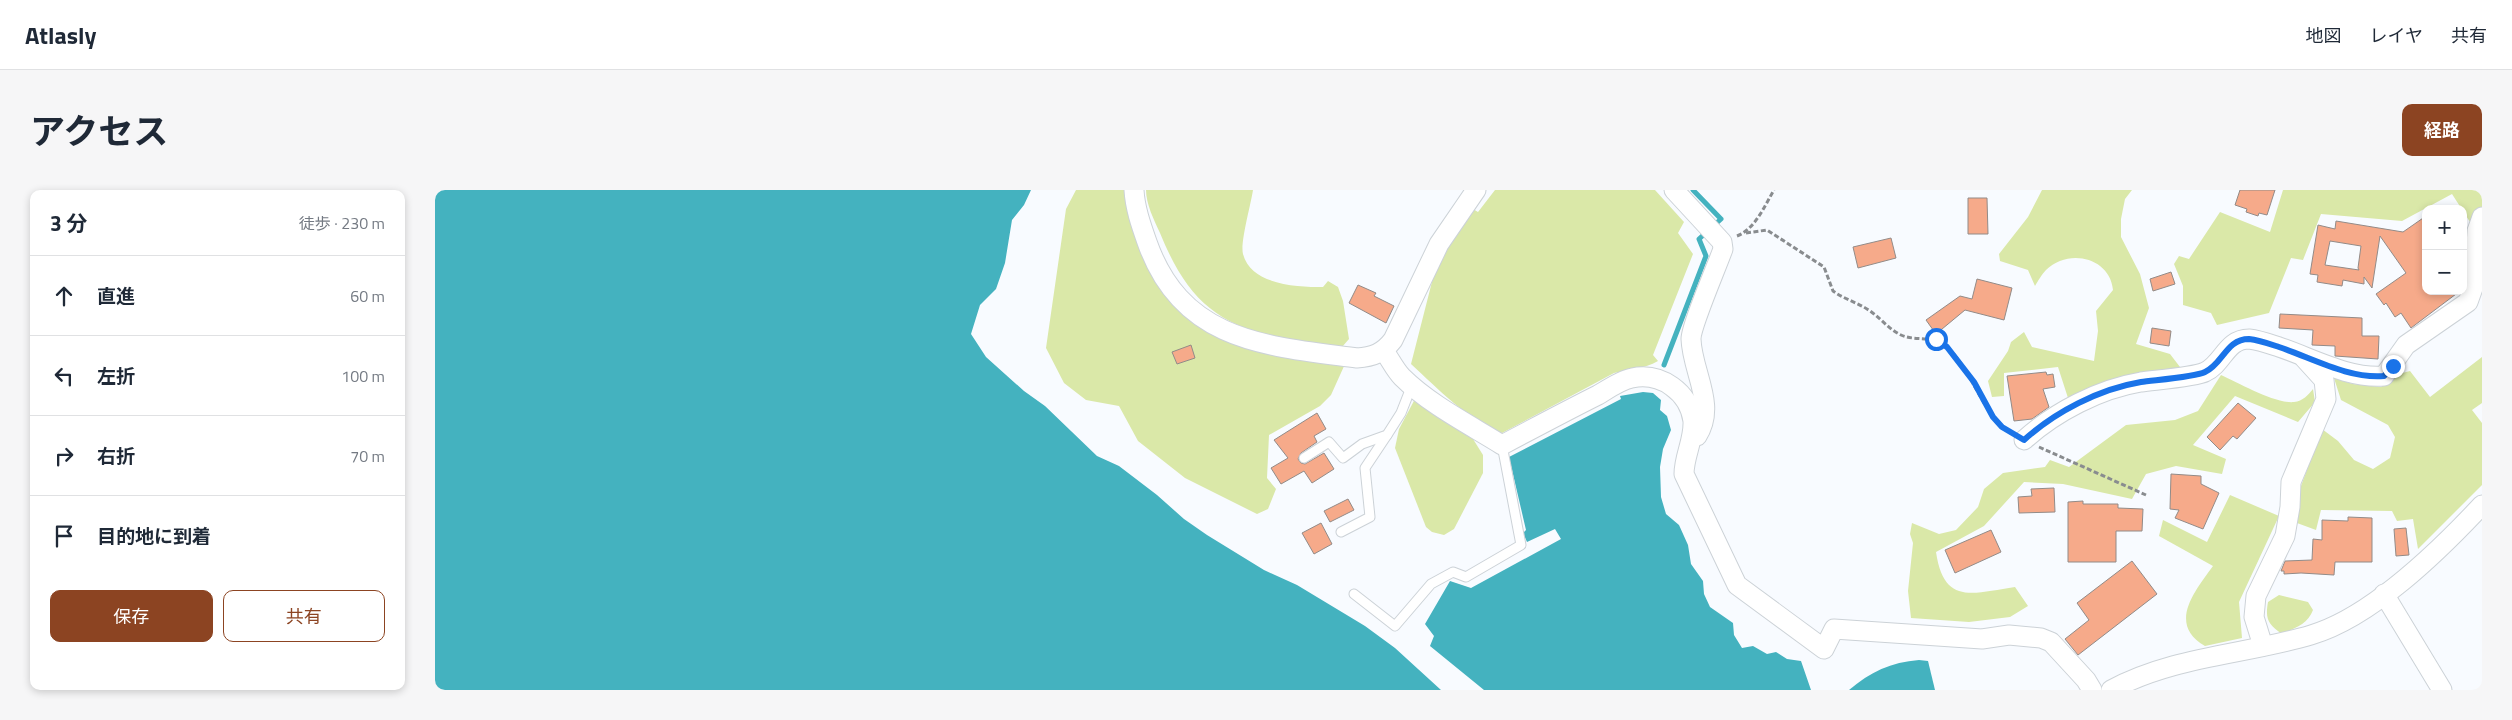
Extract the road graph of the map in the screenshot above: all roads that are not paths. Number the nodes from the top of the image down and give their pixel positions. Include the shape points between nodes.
1 (1134, 190) edge
2 (1476, 190) edge
3 (1674, 190) edge
4 (2482, 217) edge
5 (1384, 351) junction
6 (2301, 354) junction
7 (1412, 385) junction
8 (1387, 436) junction
9 (2024, 440) road end
10 (1502, 445) junction
11 (1690, 447) junction
12 (1304, 458) dead end
13 (2482, 505) edge
14 (1341, 532) dead end
15 (1354, 594) dead end
16 (2384, 594) junction
17 (2263, 646) junction
18 (2092, 690) edge
19 (2111, 690) edge
20 (2442, 690) edge

1 - 5 street via 1152,255 1167,283 1187,306 1204,319 1251,341 1357,358
2 - 5 street via 1439,244 1403,322
3 - 11 street via 1720,239 1723,250 1691,338 1704,396 1700,430
4 - 6 street via 2477,230 2473,288 2468,302 2406,345 2384,376 2371,377 2345,371
5 - 7 street via 1401,376
6 - 9 street via 2251,339 2240,340 2229,346 2205,372 2133,384 2085,400 2042,424
6 - 17 street via 2324,380 2325,399 2291,482 2285,536 2256,596 2254,617
7 - 8 lane
7 - 10 street
8 - 12 lane via 1362,444 1343,458 1329,442
8 - 14 lane via 1365,468 1370,517
10 - 11 street via 1630,378 1649,376 1669,385 1686,400 1693,421
10 - 15 lane via 1521,545 1466,577 1453,572 1431,584 1395,626
11 - 18 street via 1684,474 1737,585 1824,649 1834,629 1982,640 2009,635 2041,638 2051,642
13 - 16 street via 2421,565
16 - 17 street via 2340,624 2312,635
16 - 20 street
17 - 19 street via 2142,674

